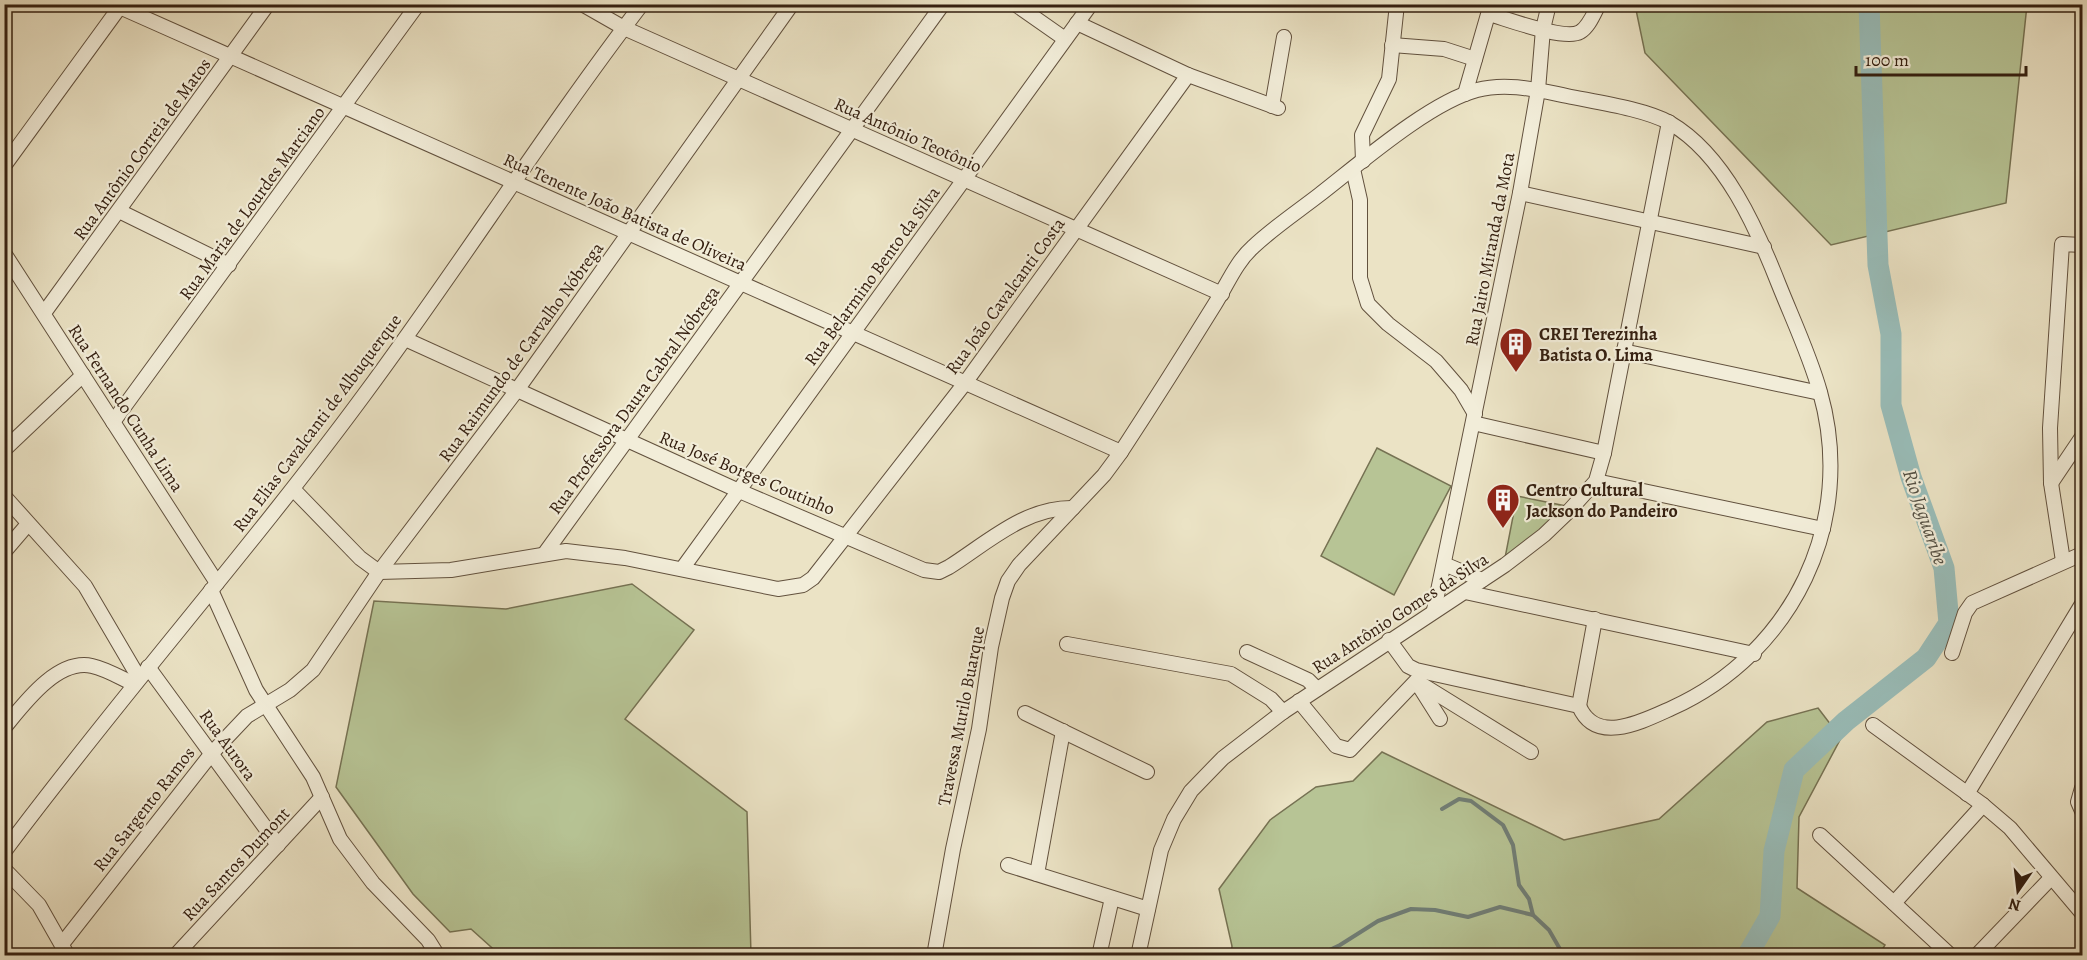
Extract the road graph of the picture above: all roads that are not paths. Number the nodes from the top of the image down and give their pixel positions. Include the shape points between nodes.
1 (268, 4) edge
2 (418, 4) edge
3 (582, 4) edge
4 (642, 4) edge
5 (792, 4) edge
6 (943, 4) edge
7 (1091, 4) edge
8 (1397, 4) edge
9 (1549, 4) edge
10 (1599, 4) edge
11 (118, 5) edge
12 (1016, 5) edge
13 (1490, 9) edge
14 (1077, 23) junction
15 (624, 28) junction
16 (1543, 29) junction
17 (1284, 37) dead end
18 (1065, 39) junction
19 (1392, 45) junction
20 (231, 57) junction
21 (1475, 58) junction
22 (1188, 75) junction
23 (740, 80) junction
24 (1538, 90) junction
25 (1465, 94) junction
26 (343, 108) junction
27 (1669, 122) junction
28 (853, 130) junction
29 (1358, 165) junction
30 (4, 166) edge
31 (964, 179) junction
32 (515, 182) junction
33 (1520, 193) junction
34 (119, 211) junction
35 (1648, 222) junction
36 (1076, 230) junction
37 (630, 233) junction
38 (2082, 246) edge
39 (1764, 247) junction
40 (4, 253) edge
41 (229, 265) junction
42 (741, 284) junction
43 (1222, 294) junction
44 (44, 313) junction
45 (853, 332) junction
46 (405, 339) junction
47 (1623, 351) junction
48 (83, 375) junction
49 (965, 383) junction
50 (517, 390) junction
51 (1820, 393) junction
52 (1474, 418) junction
53 (113, 422) junction
54 (2082, 436) edge
55 (626, 441) junction
56 (4, 450) edge
57 (1121, 452) junction
58 (1604, 453) junction
59 (1596, 481) junction
60 (2051, 483) junction
61 (293, 489) junction
62 (737, 490) junction
63 (4, 496) edge
64 (1073, 508) junction
65 (28, 524) junction
66 (1823, 529) junction
67 (845, 535) junction
68 (4, 552) edge
69 (545, 553) junction
70 (2082, 554) edge
71 (2063, 561) junction
72 (1444, 564) junction
73 (682, 569) junction
74 (379, 572) junction
75 (1482, 580) junction
76 (214, 587) junction
77 (1465, 592) junction
78 (2082, 607) edge
79 (1434, 610) junction
80 (1595, 619) junction
81 (1389, 640) junction
82 (1067, 644) dead end
83 (1247, 652) dead end
84 (1952, 653) dead end
85 (1754, 654) junction
86 (148, 667) junction
87 (1416, 676) junction
88 (137, 681) junction
89 (1317, 689) junction
90 (1299, 701) junction
91 (264, 705) junction
92 (1579, 706) junction
93 (1283, 712) junction
94 (1025, 713) dead end
95 (1440, 719) dead end
96 (1873, 725) dead end
97 (4, 728) edge
98 (1064, 731) junction
99 (1531, 752) dead end
100 (212, 753) junction
101 (1147, 772) dead end
102 (2082, 789) edge
103 (1967, 794) junction
104 (322, 797) junction
105 (1983, 805) junction
106 (2082, 811) edge
107 (1820, 835) dead end
108 (278, 845) junction
109 (4, 852) edge
110 (1008, 865) dead end
111 (4, 869) edge
112 (1037, 874) junction
113 (2051, 878) junction
114 (1112, 898) junction
115 (1894, 903) junction
116 (1148, 909) junction
117 (2082, 913) edge
118 (65, 950) edge
119 (175, 956) edge
120 (438, 956) edge
121 (934, 956) edge
122 (1100, 956) edge
123 (1138, 956) edge
124 (1951, 956) edge
125 (1977, 956) edge

1 - 20 street, Rua Antônio Correia de Matos
2 - 26 street, Rua Maria de Lourdes Marciano
3 - 15 street, Rua Antônio Teotônio
4 - 15 street, Rua Elias Cavalcanti de Albuquerque
5 - 23 street, Rua Raimundo de Carvalho Nóbrega
6 - 28 street, Rua Professora Daura Cabral Nóbrega
7 - 14 street, Rua Belarmino Bento da Silva
8 - 19 street
9 - 16 street, Rua Jairo Miranda da Mota
10 - 16 street via 1579,33
11 - 20 street, Rua Tenente João Batista de Oliveira
11 - 30 street
12 - 18 street
13 - 16 street
13 - 21 street
14 - 18 street, Rua Belarmino Bento da Silva
14 - 22 street
15 - 23 street, Rua Antônio Teotônio
15 - 32 street, Rua Elias Cavalcanti de Albuquerque
16 - 24 street, Rua Jairo Miranda da Mota
17 - 22 street via 1275,107
18 - 31 street, Rua Belarmino Bento da Silva
19 - 21 street via 1444,49
19 - 29 street via 1389,79 1362,135
20 - 26 street, Rua Tenente João Batista de Oliveira
20 - 34 street, Rua Antônio Correia de Matos
21 - 25 street
22 - 36 street, Rua João Cavalcanti Costa
23 - 28 street, Rua Antônio Teotônio
23 - 37 street, Rua Raimundo de Carvalho Nóbrega
24 - 25 street via 1497,86
24 - 27 street via 1617,106
24 - 33 street, Rua Jairo Miranda da Mota
25 - 29 street via 1407,128
26 - 32 street, Rua Tenente João Batista de Oliveira
26 - 41 street, Rua Maria de Lourdes Marciano
27 - 35 street, Rua Antônio Gomes da Silva
27 - 39 street via 1705,153 1729,182
28 - 31 street, Rua Antônio Teotônio
28 - 42 street, Rua Professora Daura Cabral Nóbrega
29 - 43 street via 1251,249
29 - 52 street via 1360,278 1368,304 1436,361 1461,390
31 - 36 street, Rua Antônio Teotônio
31 - 45 street, Rua Belarmino Bento da Silva
32 - 37 street, Rua Tenente João Batista de Oliveira
32 - 46 street, Rua Elias Cavalcanti de Albuquerque
33 - 35 street
33 - 52 street, Rua Jairo Miranda da Mota
34 - 41 street
34 - 44 street, Rua Antônio Correia de Matos
35 - 39 street
35 - 47 street, Rua Antônio Gomes da Silva
36 - 43 street, Rua Antônio Teotônio
36 - 49 street, Rua João Cavalcanti Costa
37 - 42 street, Rua Tenente João Batista de Oliveira
37 - 50 street, Rua Raimundo de Carvalho Nóbrega
38 - 60 street via 2062,244 2050,428
39 - 51 street
40 - 44 street, Rua Fernando Cunha Lima
41 - 53 street, Rua Maria de Lourdes Marciano
42 - 45 street, Rua Tenente João Batista de Oliveira
42 - 55 street, Rua Professora Daura Cabral Nóbrega
43 - 57 street, Travessa Murilo Buarque
44 - 48 street, Rua Fernando Cunha Lima
45 - 49 street, Rua Tenente João Batista de Oliveira
45 - 62 street, Rua Belarmino Bento da Silva
46 - 50 street, Rua José Borges Coutinho
46 - 61 street, Rua Elias Cavalcanti de Albuquerque
47 - 51 street
47 - 58 street, Rua Antônio Gomes da Silva
48 - 53 street, Rua Fernando Cunha Lima
48 - 56 street
49 - 57 street, Rua Tenente João Batista de Oliveira
49 - 67 street, Rua João Cavalcanti Costa
50 - 55 street, Rua José Borges Coutinho
50 - 74 street, Rua Raimundo de Carvalho Nóbrega
51 - 66 street via 1829,448
52 - 58 street
52 - 72 street, Rua Jairo Miranda da Mota
53 - 76 street, Rua Fernando Cunha Lima
54 - 60 street
55 - 62 street, Rua José Borges Coutinho
55 - 69 street, Rua Professora Daura Cabral Nóbrega
57 - 64 street, Travessa Murilo Buarque
58 - 59 street, Rua Antônio Gomes da Silva
59 - 66 street
59 - 75 street, Rua Antônio Gomes da Silva via 1544,535
60 - 71 street
61 - 74 street via 360,558
61 - 76 street, Rua Elias Cavalcanti de Albuquerque
62 - 67 street, Rua José Borges Coutinho
62 - 73 street, Rua Belarmino Bento da Silva
63 - 65 street
64 - 67 street, Rua José Borges Coutinho via 1032,515 939,572 924,570
64 - 121 street, Travessa Murilo Buarque via 1019,565 1002,598
65 - 68 street
65 - 88 street via 94,598
66 - 85 street via 1792,605
67 - 73 street, Rua João Cavalcanti Costa via 813,578 790,589 749,585
69 - 73 street, Rua João Cavalcanti Costa via 587,553
69 - 74 street, Rua João Cavalcanti Costa via 451,570
70 - 71 street
71 - 84 street via 1972,603
72 - 75 street
72 - 79 street, Rua Jairo Miranda da Mota
74 - 91 street, Rua Raimundo de Carvalho Nóbrega via 313,670
75 - 77 street, Rua Antônio Gomes da Silva
76 - 86 street, Rua Elias Cavalcanti de Albuquerque
76 - 91 street, Rua Fernando Cunha Lima
77 - 79 street, Rua Antônio Gomes da Silva
77 - 80 street
78 - 103 street
79 - 81 street, Rua Antônio Gomes da Silva
80 - 85 street
80 - 92 street
81 - 87 street
81 - 89 street, Rua Antônio Gomes da Silva
82 - 93 street via 1232,674 1271,699
83 - 89 street via 1308,680
85 - 92 street via 1706,690 1629,725 1600,728 1591,724
86 - 88 street, Rua Elias Cavalcanti de Albuquerque
86 - 100 street, Rua Aurora
87 - 90 street via 1350,750 1336,746
87 - 92 street
87 - 95 street
87 - 99 street
88 - 97 street via 91,666 79,666 45,682
88 - 109 street, Rua Elias Cavalcanti de Albuquerque
89 - 90 street, Rua Antônio Gomes da Silva
90 - 93 street, Rua Antônio Gomes da Silva
91 - 100 street, Rua Sargento Ramos via 247,716
91 - 104 street, Rua Fernando Cunha Lima
93 - 116 street, Rua Antônio Gomes da Silva via 1223,758 1191,791 1161,850
94 - 98 street
96 - 103 street
98 - 101 street
98 - 112 street
100 - 108 street, Rua Aurora
100 - 118 street, Rua Sargento Ramos
102 - 106 street via 2078,802
103 - 105 street
104 - 108 street, Rua Santos Dumont
104 - 120 street, Rua Fernando Cunha Lima via 331,823 353,860 428,940
105 - 113 street via 2010,828
105 - 115 street
107 - 115 street
108 - 119 street, Rua Santos Dumont
110 - 112 street
111 - 118 street via 39,905
112 - 114 street
113 - 117 street
113 - 125 street
114 - 116 street
114 - 122 street
115 - 124 street
116 - 123 street, Rua Antônio Gomes da Silva

